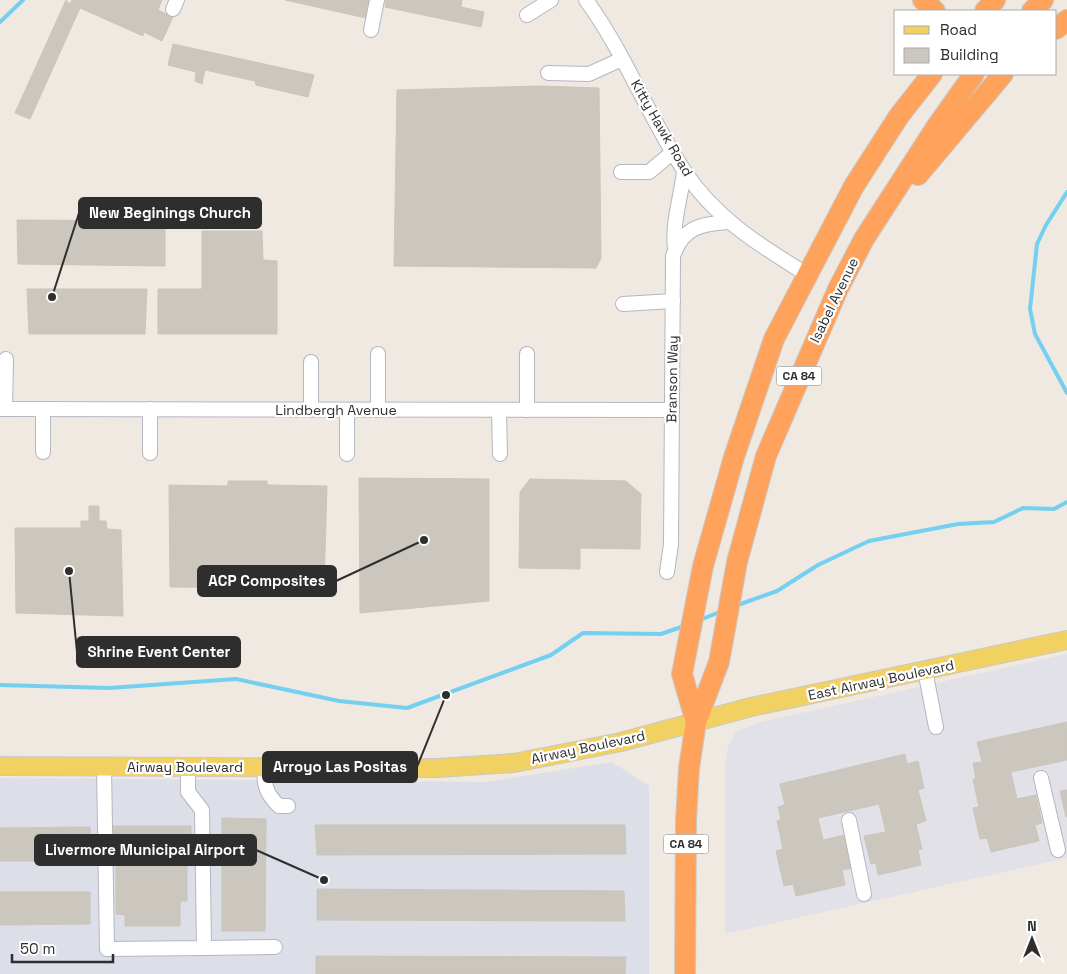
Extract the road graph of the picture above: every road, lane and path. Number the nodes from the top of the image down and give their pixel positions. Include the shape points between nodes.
1 (377, 0) edge
2 (551, 0) edge
3 (586, 0) edge
4 (923, 0) edge
5 (995, 0) edge
6 (1043, 0) edge
7 (934, 10) edge
8 (986, 10) edge
9 (1033, 10) edge
10 (527, 16) dead end
11 (1067, 20) edge
12 (1057, 28) edge
13 (371, 30) dead end
14 (622, 59) junction
15 (548, 73) dead end
16 (931, 75) edge
17 (973, 75) edge
18 (1002, 75) edge
19 (673, 152) junction
20 (684, 171) junction
21 (621, 172) dead end
22 (888, 201) junction
23 (728, 222) junction
24 (675, 250) junction
25 (806, 274) junction
26 (672, 301) junction
27 (623, 304) dead end
28 (378, 354) dead end
29 (527, 354) dead end
30 (6, 359) dead end
31 (311, 362) dead end
32 (2, 409) edge
33 (43, 409) junction
34 (150, 409) junction
35 (311, 410) junction
36 (347, 410) junction
37 (378, 410) junction
38 (499, 410) junction
39 (527, 410) junction
40 (671, 410) junction
41 (43, 452) dead end
42 (150, 453) dead end
43 (347, 454) dead end
44 (500, 454) dead end
45 (667, 572) dead end
46 (1067, 640) edge
47 (925, 670) junction
48 (696, 722) junction
49 (936, 727) dead end
50 (0, 766) edge
51 (104, 766) junction
52 (188, 767) junction
53 (264, 767) junction
54 (1041, 778) dead end
55 (288, 806) dead end
56 (849, 820) dead end
57 (1058, 850) dead end
58 (864, 894) dead end
59 (275, 947) dead end
60 (204, 948) junction
61 (685, 974) edge

1 - 13 street
2 - 10 street
3 - 14 street, Kitty Hawk Road
4 - 7 highway
5 - 8 highway
6 - 9 highway
11 - 12 highway
14 - 15 street via 589,74
14 - 19 street, Kitty Hawk Road
16 - 25 highway, Isabel Avenue / CA 84 via 899,116 854,186
17 - 22 highway, Isabel Avenue / CA 84
18 - 22 highway via 903,192
19 - 20 street, Kitty Hawk Road
19 - 21 street via 649,172
20 - 23 street, Kitty Hawk Road
20 - 24 street, Branson Way via 675,220
22 - 48 highway, Isabel Avenue / CA 84 via 838,289 766,456 737,562 719,662
23 - 24 street via 706,224 687,232
23 - 25 street, Kitty Hawk Road
24 - 26 street, Branson Way
25 - 48 highway, Isabel Avenue / CA 84 via 774,338 734,457 703,566 682,674
26 - 27 street
26 - 40 street, Branson Way
28 - 37 street
29 - 39 street
30 - 32 street
31 - 35 street
32 - 33 street, Lindbergh Avenue
33 - 34 street, Lindbergh Avenue
33 - 41 street
34 - 35 street, Lindbergh Avenue
34 - 42 street
35 - 36 street, Lindbergh Avenue
36 - 37 street, Lindbergh Avenue
36 - 43 street
37 - 38 street, Lindbergh Avenue
38 - 39 street, Lindbergh Avenue
38 - 44 street
39 - 40 street, Lindbergh Avenue
40 - 45 street, Branson Way via 671,544
46 - 47 main road, East Airway Boulevard
47 - 48 main road, East Airway Boulevard
47 - 49 street
48 - 53 main road, Airway Boulevard via 621,742 500,764 438,768
48 - 61 highway, Isabel Avenue / CA 84 via 686,820
50 - 51 main road, Airway Boulevard
51 - 52 main road, Airway Boulevard
51 - 60 street via 107,949
52 - 53 main road, Airway Boulevard
52 - 60 street via 188,792 202,810
53 - 55 street via 268,796 279,806
54 - 57 street
56 - 58 street
59 - 60 street

